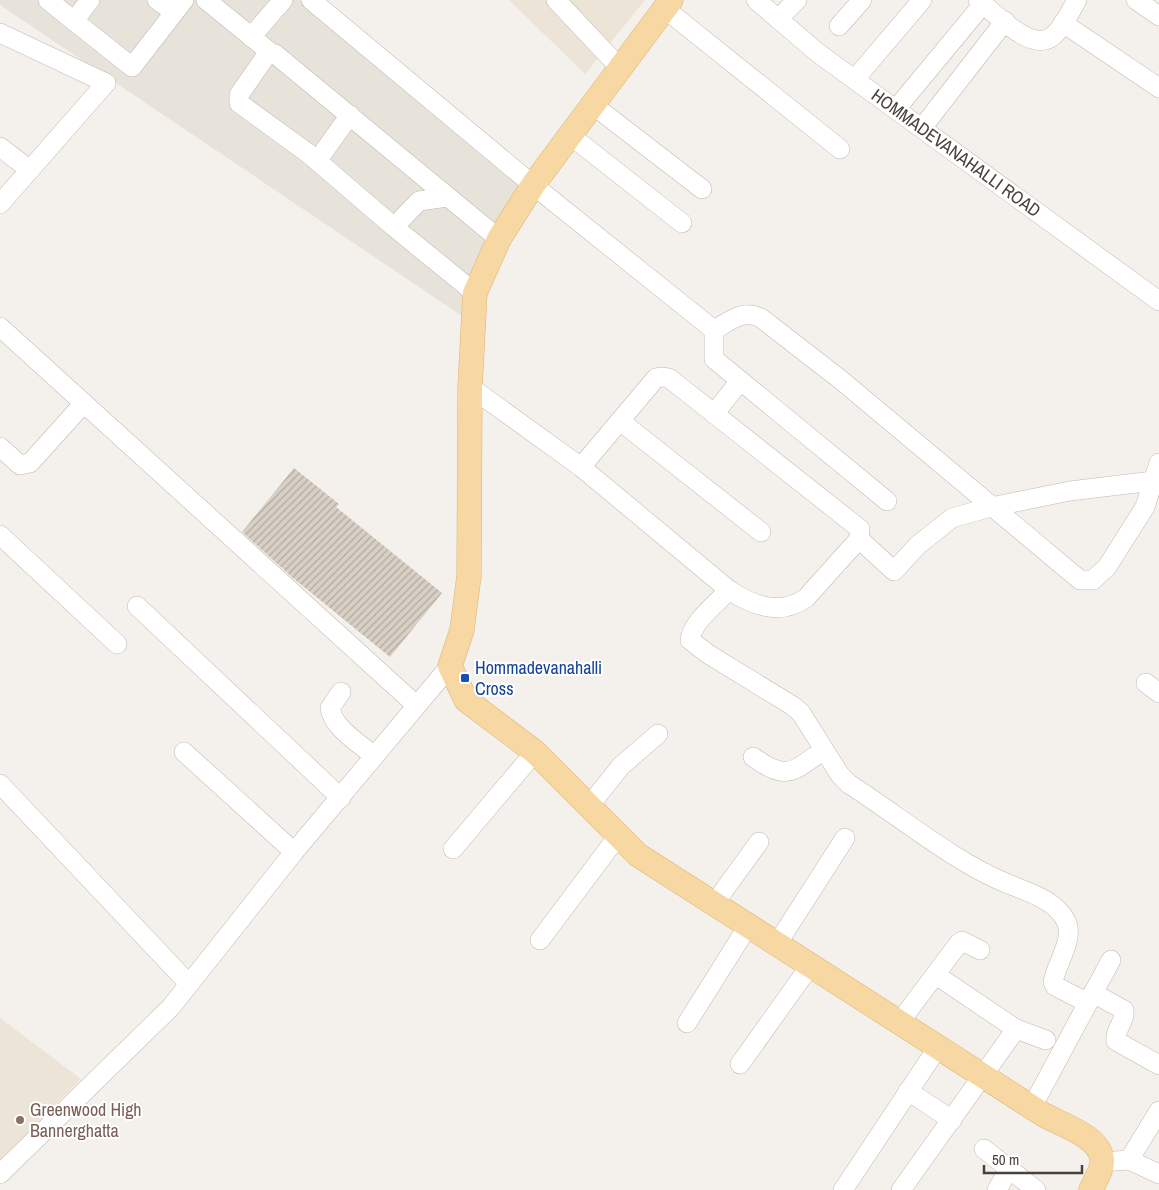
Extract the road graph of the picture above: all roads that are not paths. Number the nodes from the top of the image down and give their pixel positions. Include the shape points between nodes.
1 (48, 0) edge
2 (90, 0) edge
3 (158, 0) edge
4 (206, 0) edge
5 (283, 0) edge
6 (311, 0) edge
7 (556, 0) edge
8 (756, 0) edge
9 (797, 0) edge
10 (862, 0) edge
11 (922, 0) edge
12 (1076, 0) edge
13 (1136, 0) edge
14 (981, 2) edge
15 (667, 4) edge
16 (179, 6) edge
17 (1159, 16) edge
18 (778, 18) junction
19 (74, 21) junction
20 (1005, 21) junction
21 (1063, 23) junction
22 (839, 26) dead end
23 (0, 33) edge
24 (251, 37) junction
25 (270, 52) junction
26 (620, 68) junction
27 (924, 75) junction
28 (855, 80) junction
29 (1159, 88) edge
30 (949, 94) junction
31 (593, 105) junction
32 (896, 109) junction
33 (350, 116) junction
34 (922, 128) junction
35 (570, 136) junction
36 (0, 148) edge
37 (840, 149) dead end
38 (317, 161) junction
39 (30, 170) junction
40 (533, 185) junction
41 (702, 190) dead end
42 (447, 196) junction
43 (0, 204) edge
44 (682, 223) dead end
45 (394, 227) junction
46 (499, 239) junction
47 (475, 293) junction
48 (1159, 301) edge
49 (0, 327) edge
50 (714, 330) junction
51 (740, 381) junction
52 (470, 387) junction
53 (84, 403) junction
54 (714, 414) junction
55 (620, 421) junction
56 (0, 447) edge
57 (581, 467) junction
58 (1156, 472) edge
59 (887, 501) dead end
60 (991, 507) junction
61 (761, 532) dead end
62 (0, 535) edge
63 (859, 539) junction
64 (729, 590) junction
65 (137, 606) dead end
66 (117, 644) dead end
67 (450, 666) junction
68 (342, 692) dead end
69 (416, 705) junction
70 (658, 734) dead end
71 (824, 750) junction
72 (184, 752) dead end
73 (535, 752) junction
74 (374, 756) junction
75 (753, 758) dead end
76 (0, 784) edge
77 (341, 798) junction
78 (588, 806) junction
79 (618, 836) junction
80 (845, 838) dead end
81 (759, 842) dead end
82 (453, 849) dead end
83 (294, 852) junction
84 (714, 904) junction
85 (748, 926) junction
86 (540, 940) dead end
87 (777, 944) junction
88 (980, 950) dead end
89 (1111, 960) dead end
90 (810, 966) junction
91 (936, 975) junction
92 (189, 984) junction
93 (1091, 998) junction
94 (687, 1023) dead end
95 (899, 1023) junction
96 (1016, 1029) junction
97 (1046, 1040) dead end
98 (938, 1047) junction
99 (740, 1064) dead end
100 (1159, 1065) edge
101 (983, 1076) junction
102 (908, 1091) junction
103 (1032, 1107) junction
104 (1159, 1111) edge
105 (952, 1120) junction
106 (984, 1149) dead end
107 (1129, 1160) junction
108 (1102, 1162) junction
109 (1009, 1169) junction
110 (0, 1174) edge
111 (1159, 1174) edge
112 (842, 1190) edge
113 (901, 1190) edge
114 (997, 1190) edge
115 (1036, 1190) edge
116 (1091, 1190) edge

1 - 19 street
2 - 19 street
3 - 16 street
4 - 24 street
5 - 24 street
6 - 40 street
7 - 26 street
8 - 18 street, HOMMADEVANAHALLI ROAD
9 - 18 street
10 - 22 street
11 - 28 street
12 - 21 street
13 - 17 street
14 - 20 street
14 - 27 street
15 - 26 main road
15 - 37 street
16 - 19 street via 132,67
18 - 28 street, HOMMADEVANAHALLI ROAD
20 - 21 street via 1022,36 1035,42 1051,38
20 - 30 street
21 - 29 street
23 - 39 street via 106,83
24 - 25 street
25 - 33 street
25 - 38 street via 237,100
26 - 31 main road
27 - 30 street
27 - 32 street
28 - 32 street, HOMMADEVANAHALLI ROAD
30 - 34 street
31 - 35 main road
31 - 41 street
32 - 34 street, HOMMADEVANAHALLI ROAD
33 - 38 street
33 - 42 street
34 - 48 street, HOMMADEVANAHALLI ROAD
35 - 40 main road
35 - 44 street
36 - 39 street
38 - 45 street
39 - 43 street
40 - 46 main road
40 - 50 street
42 - 45 street via 419,201
42 - 46 street
45 - 47 street
46 - 47 main road
47 - 52 main road
49 - 53 street
50 - 51 street via 714,359
50 - 60 street via 743,313 761,318 841,380
51 - 54 street
51 - 59 street
52 - 57 street
52 - 67 main road via 469,576 462,630
53 - 56 street via 30,463 20,465
53 - 69 street
54 - 55 street via 670,378 663,377 656,378
54 - 63 street via 860,529
55 - 57 street
55 - 61 street
57 - 64 street
58 - 60 street
58 - 60 street via 1145,507 1107,567 1087,582 1073,576
60 - 63 street via 952,518 918,545 894,571
62 - 66 street
63 - 64 street via 797,605 769,608 742,599
64 - 71 street via 698,624 690,640 793,706
65 - 77 street
67 - 69 street
67 - 73 main road via 466,700
68 - 74 street via 330,708 332,716
69 - 74 street
70 - 78 street via 621,766
71 - 75 street via 794,770 782,773
71 - 93 street via 849,784 986,875 1056,907 1067,922 1068,938 1053,982 1055,986
72 - 83 street
73 - 78 main road
73 - 82 street
74 - 77 street
76 - 92 street
77 - 83 street
78 - 79 main road
79 - 84 main road via 638,855
79 - 86 street
80 - 87 street
81 - 84 street
83 - 92 street
84 - 85 main road
85 - 87 main road
85 - 94 street
87 - 90 main road
88 - 91 street via 962,941
89 - 93 street
90 - 95 main road
90 - 99 street
91 - 95 street
91 - 96 street
92 - 110 street via 170,1007
93 - 100 street via 1124,1010 1116,1041
93 - 103 street
95 - 98 main road
96 - 97 street
96 - 101 street
98 - 101 main road
98 - 102 street
101 - 103 main road
101 - 105 street
102 - 105 street
102 - 112 street
103 - 108 main road via 1095,1144
104 - 107 street
105 - 113 street
106 - 109 street
107 - 108 street
107 - 111 street
108 - 116 main road
109 - 114 street
109 - 115 street

